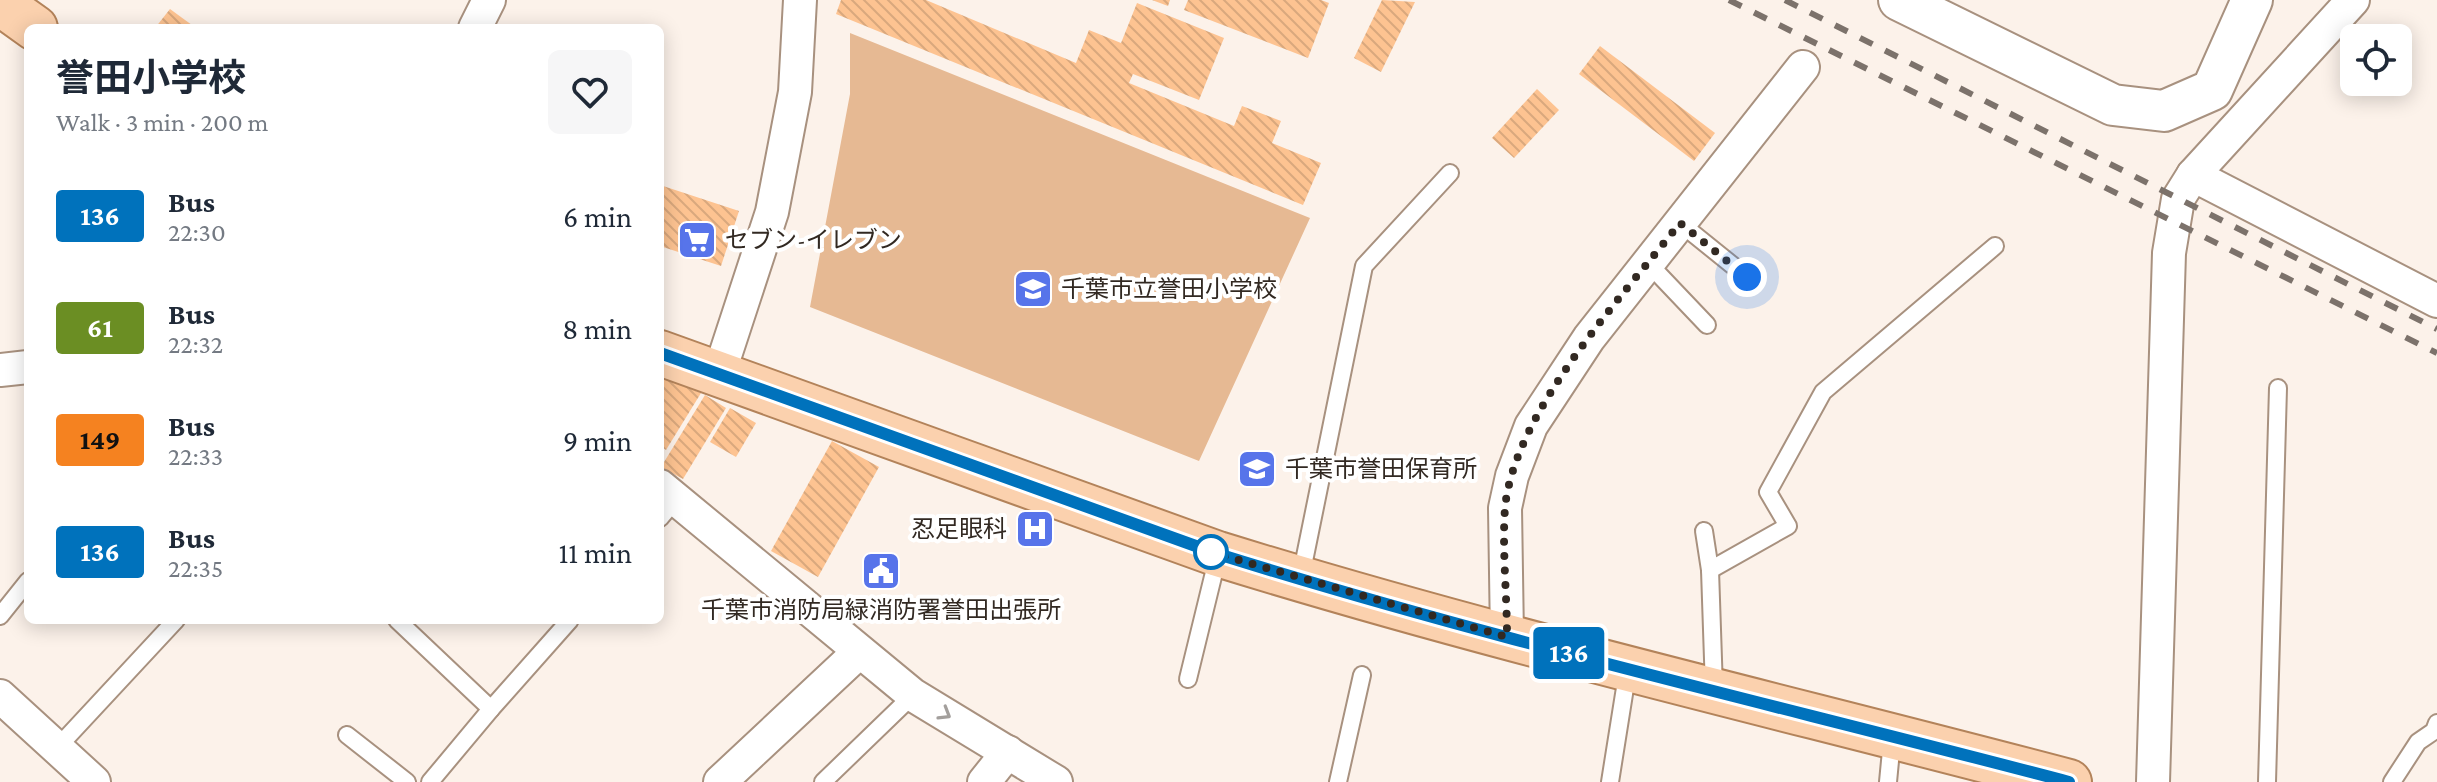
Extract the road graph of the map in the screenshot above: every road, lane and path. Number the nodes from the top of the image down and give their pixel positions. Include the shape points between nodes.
1 (489, 0) edge
2 (800, 0) edge
3 (1899, 0) edge
4 (2252, 0) edge
5 (2353, 0) edge
6 (0, 3) edge
7 (29, 24) edge
8 (477, 24) edge
9 (1803, 67) dead end
10 (1450, 173) dead end
11 (2193, 175) junction
12 (1680, 223) junction
13 (1995, 246) dead end
14 (1648, 263) junction
15 (1747, 277) dead end
16 (2437, 301) edge
17 (1707, 325) dead end
18 (664, 354) edge
19 (24, 367) edge
20 (0, 370) edge
21 (719, 374) junction
22 (2278, 388) dead end
23 (665, 501) edge
24 (1704, 531) dead end
25 (1218, 554) junction
26 (1710, 570) junction
27 (1300, 580) junction
28 (24, 586) edge
29 (0, 616) edge
30 (172, 624) edge
31 (401, 624) edge
32 (566, 624) edge
33 (1507, 637) junction
34 (859, 652) junction
35 (1628, 669) junction
36 (1362, 675) dead end
37 (1188, 679) dead end
38 (1715, 694) junction
39 (913, 695) junction
40 (0, 696) edge
41 (491, 709) junction
42 (2437, 723) edge
43 (347, 735) dead end
44 (1893, 736) junction
45 (57, 748) junction
46 (1008, 752) junction
47 (94, 782) edge
48 (407, 782) edge
49 (430, 782) edge
50 (720, 782) edge
51 (823, 782) edge
52 (984, 782) edge
53 (1056, 782) edge
54 (1338, 782) edge
55 (1610, 782) edge
56 (1888, 782) edge
57 (2069, 782) edge
58 (2153, 782) edge
59 (2267, 782) edge
60 (2392, 782) edge

1 - 8 street
2 - 21 street via 795,92 772,212
3 - 4 street via 2113,105 2164,111 2212,90
5 - 11 street
6 - 7 main road
9 - 12 street
10 - 27 lane via 1364,266
11 - 16 street
11 - 58 street via 2178,199 2169,253
12 - 14 street
12 - 15 lane
13 - 26 lane via 1823,392 1768,492 1788,526
14 - 17 lane
14 - 33 street via 1589,338 1531,426 1512,476 1505,508
18 - 21 main road
19 - 20 street
21 - 25 main road
22 - 59 lane
23 - 34 street
24 - 26 lane
25 - 27 main road
25 - 37 lane
26 - 38 lane
27 - 33 main road
28 - 29 lane
30 - 45 lane
31 - 41 lane
32 - 41 lane
33 - 35 main road
34 - 39 street
34 - 50 street
35 - 38 main road
35 - 55 lane
36 - 54 lane
38 - 44 main road
39 -> 46 street
39 - 51 lane
40 - 45 street
41 - 49 lane
42 - 60 lane
43 - 48 lane
44 - 56 lane
44 - 57 main road
45 - 47 street
46 - 52 street
46 - 53 street

